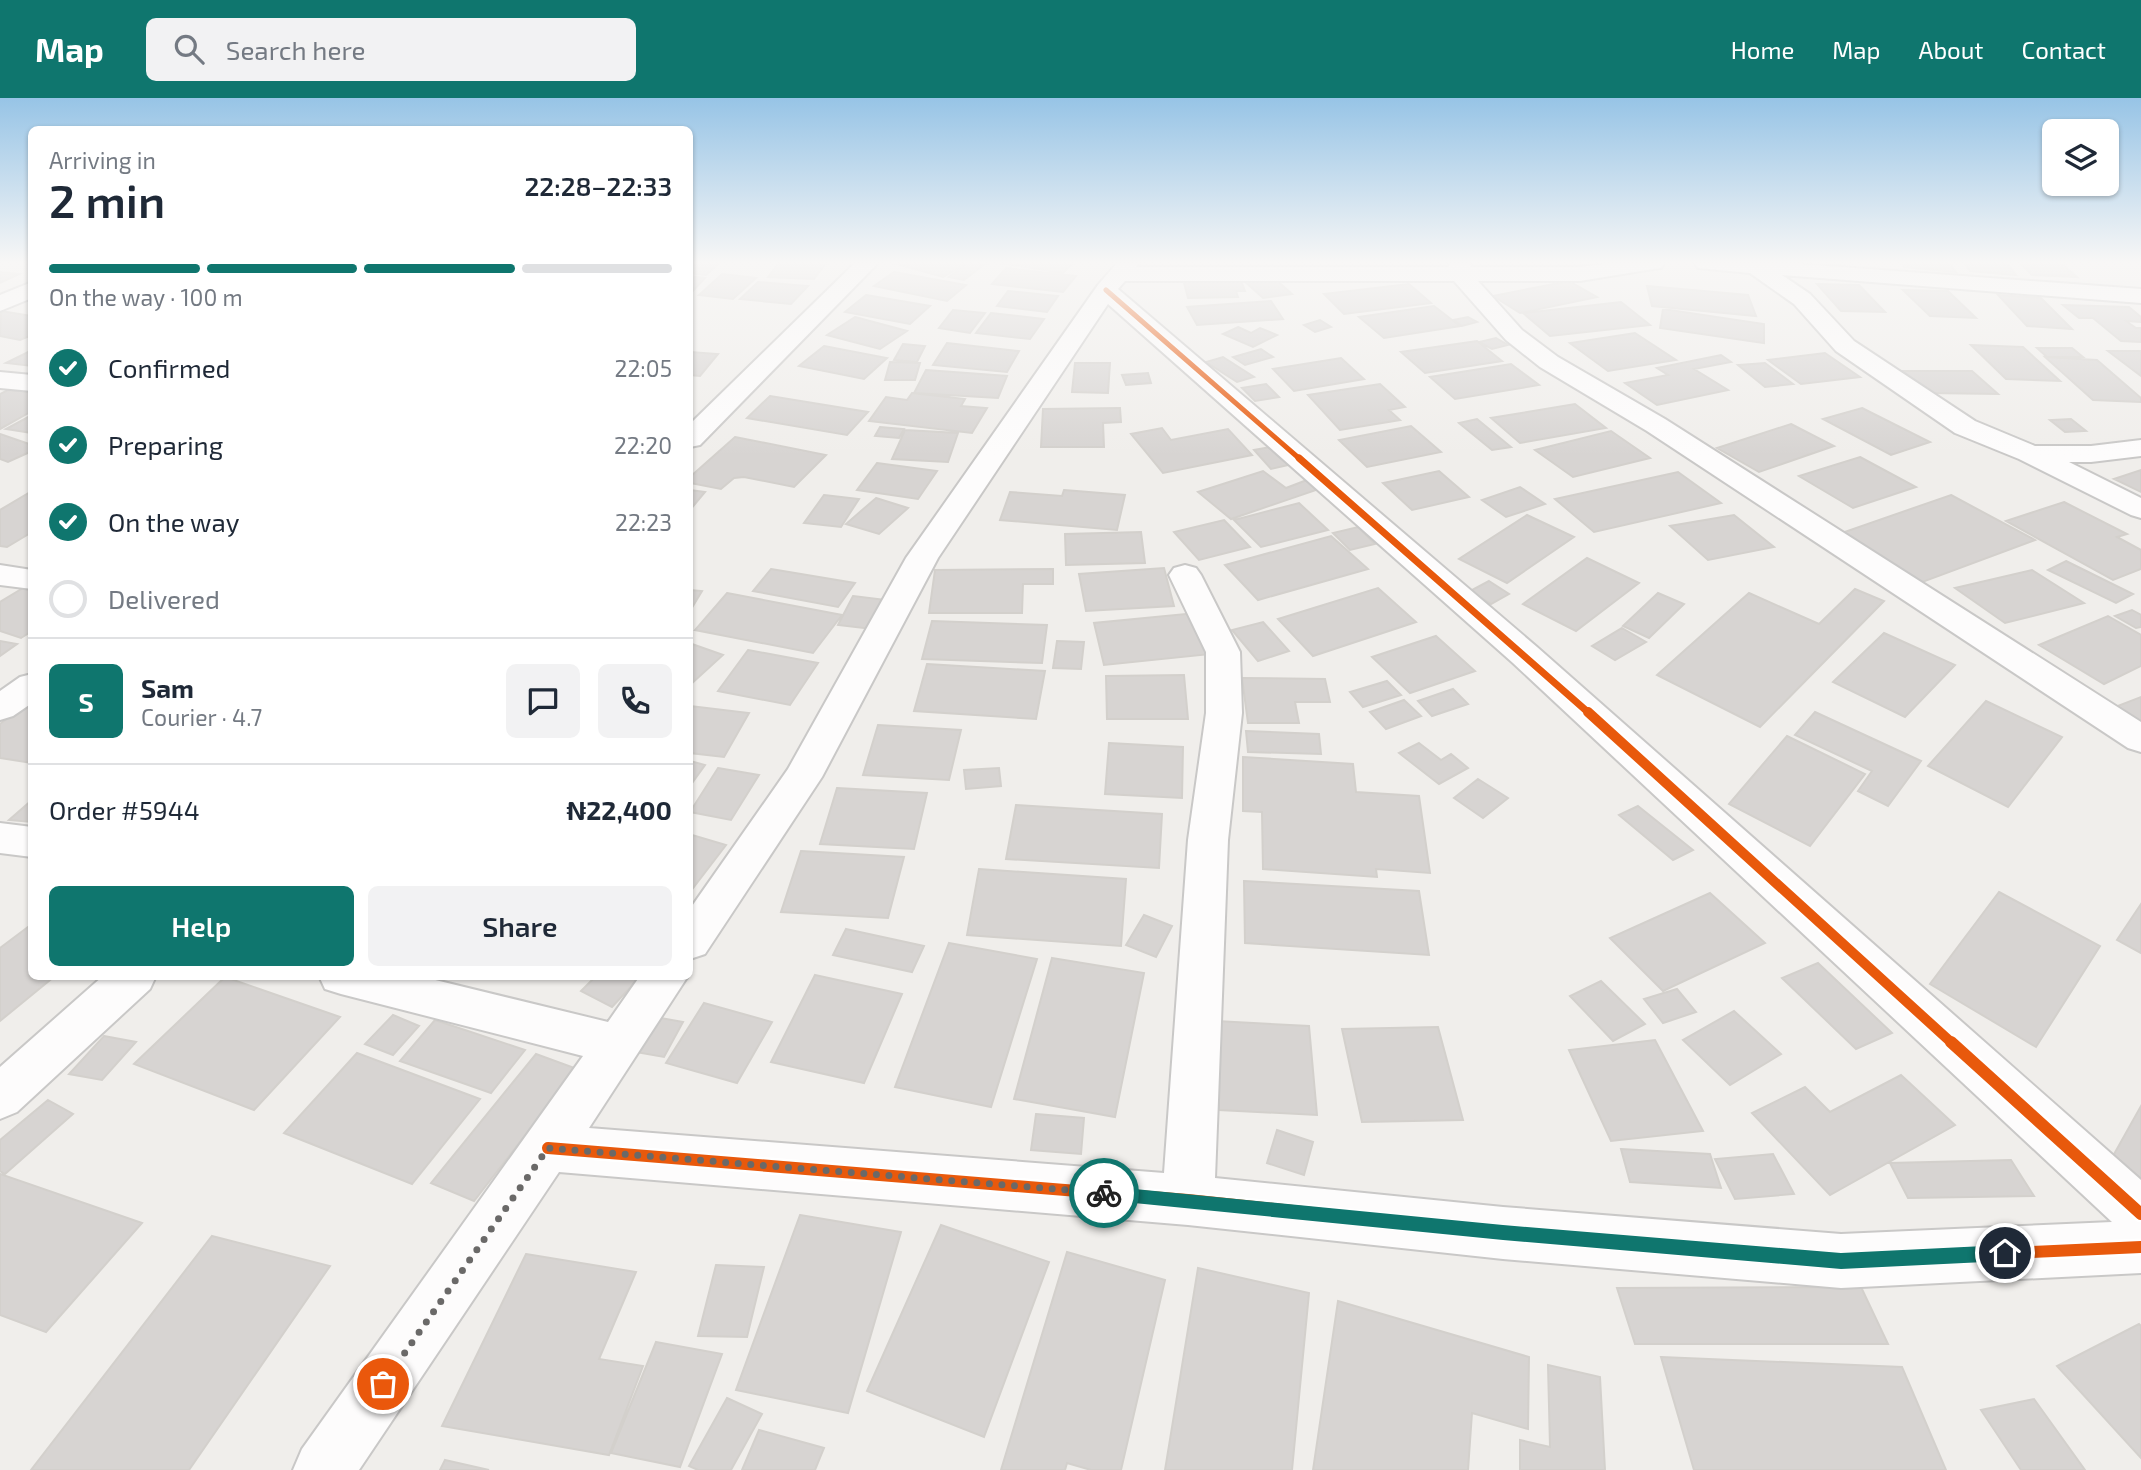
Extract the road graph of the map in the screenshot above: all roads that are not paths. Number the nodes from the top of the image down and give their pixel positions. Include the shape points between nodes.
1 (803, 327) edge
2 (1083, 327) edge
3 (1175, 327) edge
4 (1507, 327) edge
5 (1828, 327) edge
6 (0, 380) edge
7 (28, 383) edge
8 (693, 436) edge
9 (2141, 448) edge
10 (2029, 453) junction
11 (2091, 454) junction
12 (2108, 492) junction
13 (2141, 509) edge
14 (0, 575) edge
15 (1185, 575) dead end
16 (28, 579) edge
17 (28, 688) edge
18 (0, 709) edge
19 (2141, 738) edge
20 (0, 838) edge
21 (28, 842) edge
22 (693, 938) edge
23 (130, 980) edge
24 (357, 980) edge
25 (663, 980) edge
26 (618, 1045) junction
27 (0, 1097) edge
28 (548, 1148) junction
29 (1188, 1200) junction
30 (2141, 1214) edge
31 (2141, 1247) edge
32 (323, 1470) edge

1 - 8 street
2 - 22 street via 922,558 803,777
3 - 30 street via 1525,655
4 - 19 street via 1549,362
5 - 10 street via 1846,346 1965,427
6 - 7 street
9 - 11 street
10 - 11 street
10 - 12 street
11 - 12 street
12 - 13 street
14 - 16 street
15 - 29 street via 1223,652 1224,713 1208,840
17 - 18 street
20 - 21 street
23 - 27 street
24 - 26 street
25 - 26 street
26 - 28 street
28 - 29 street
28 - 32 street
29 - 31 street via 1503,1233 1841,1261

